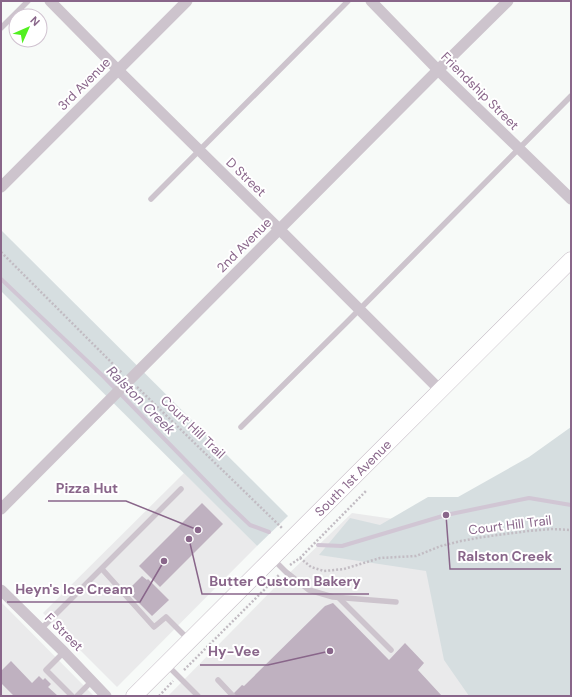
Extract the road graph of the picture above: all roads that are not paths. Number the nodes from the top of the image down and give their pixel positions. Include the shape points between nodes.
1 (28, 1) edge
2 (50, 1) edge
3 (187, 1) edge
4 (348, 1) edge
5 (371, 1) edge
6 (508, 1) edge
7 (1, 28) edge
8 (118, 70) junction
9 (438, 70) junction
10 (571, 96) edge
11 (518, 149) junction
12 (199, 150) junction
13 (1, 187) edge
14 (151, 199) dead end
15 (571, 200) edge
16 (280, 230) junction
17 (571, 260) edge
18 (359, 310) junction
19 (440, 390) junction
20 (241, 427) dead end
21 (181, 489) dead end
22 (1, 509) edge
23 (273, 558) junction
24 (102, 569) junction
25 (1, 590) edge
26 (339, 598) junction
27 (396, 602) dead end
28 (41, 629) junction
29 (190, 641) junction
30 (391, 650) dead end
31 (64, 652) junction
32 (166, 664) junction
33 (218, 680) dead end
34 (92, 681) junction
35 (72, 696) edge
36 (77, 696) edge
37 (106, 696) edge
38 (134, 696) edge
39 (198, 696) edge
40 (234, 696) edge

1 - 7 lane
2 - 8 street, D Street
3 - 8 street, 3rd Avenue
4 - 12 lane
5 - 9 street, Friendship Street
6 - 9 street, 2nd Avenue
8 - 12 street, D Street
8 - 13 street, 3rd Avenue
9 - 11 street, Friendship Street
9 - 16 street, 2nd Avenue
10 - 11 lane
11 - 15 street, Friendship Street
11 - 18 lane
12 - 14 lane
12 - 16 street, D Street
16 - 18 street, D Street
16 - 22 street, 2nd Avenue
17 - 19 main road, South 1st Avenue
18 - 19 street, D Street
18 - 20 lane
19 - 23 main road, South 1st Avenue
21 - 24 lane
23 - 26 lane via 309,590
23 - 29 main road, South 1st Avenue
24 - 28 lane
24 - 29 lane via 154,627 166,617
25 - 28 street, F Street
26 - 27 lane
26 - 30 lane
28 - 31 street, F Street
29 - 32 main road, South 1st Avenue
31 - 34 street, F Street
31 - 35 lane via 46,670
32 - 38 main road, South 1st Avenue
32 - 39 lane
33 - 40 lane
34 - 36 lane
34 - 37 street, F Street

